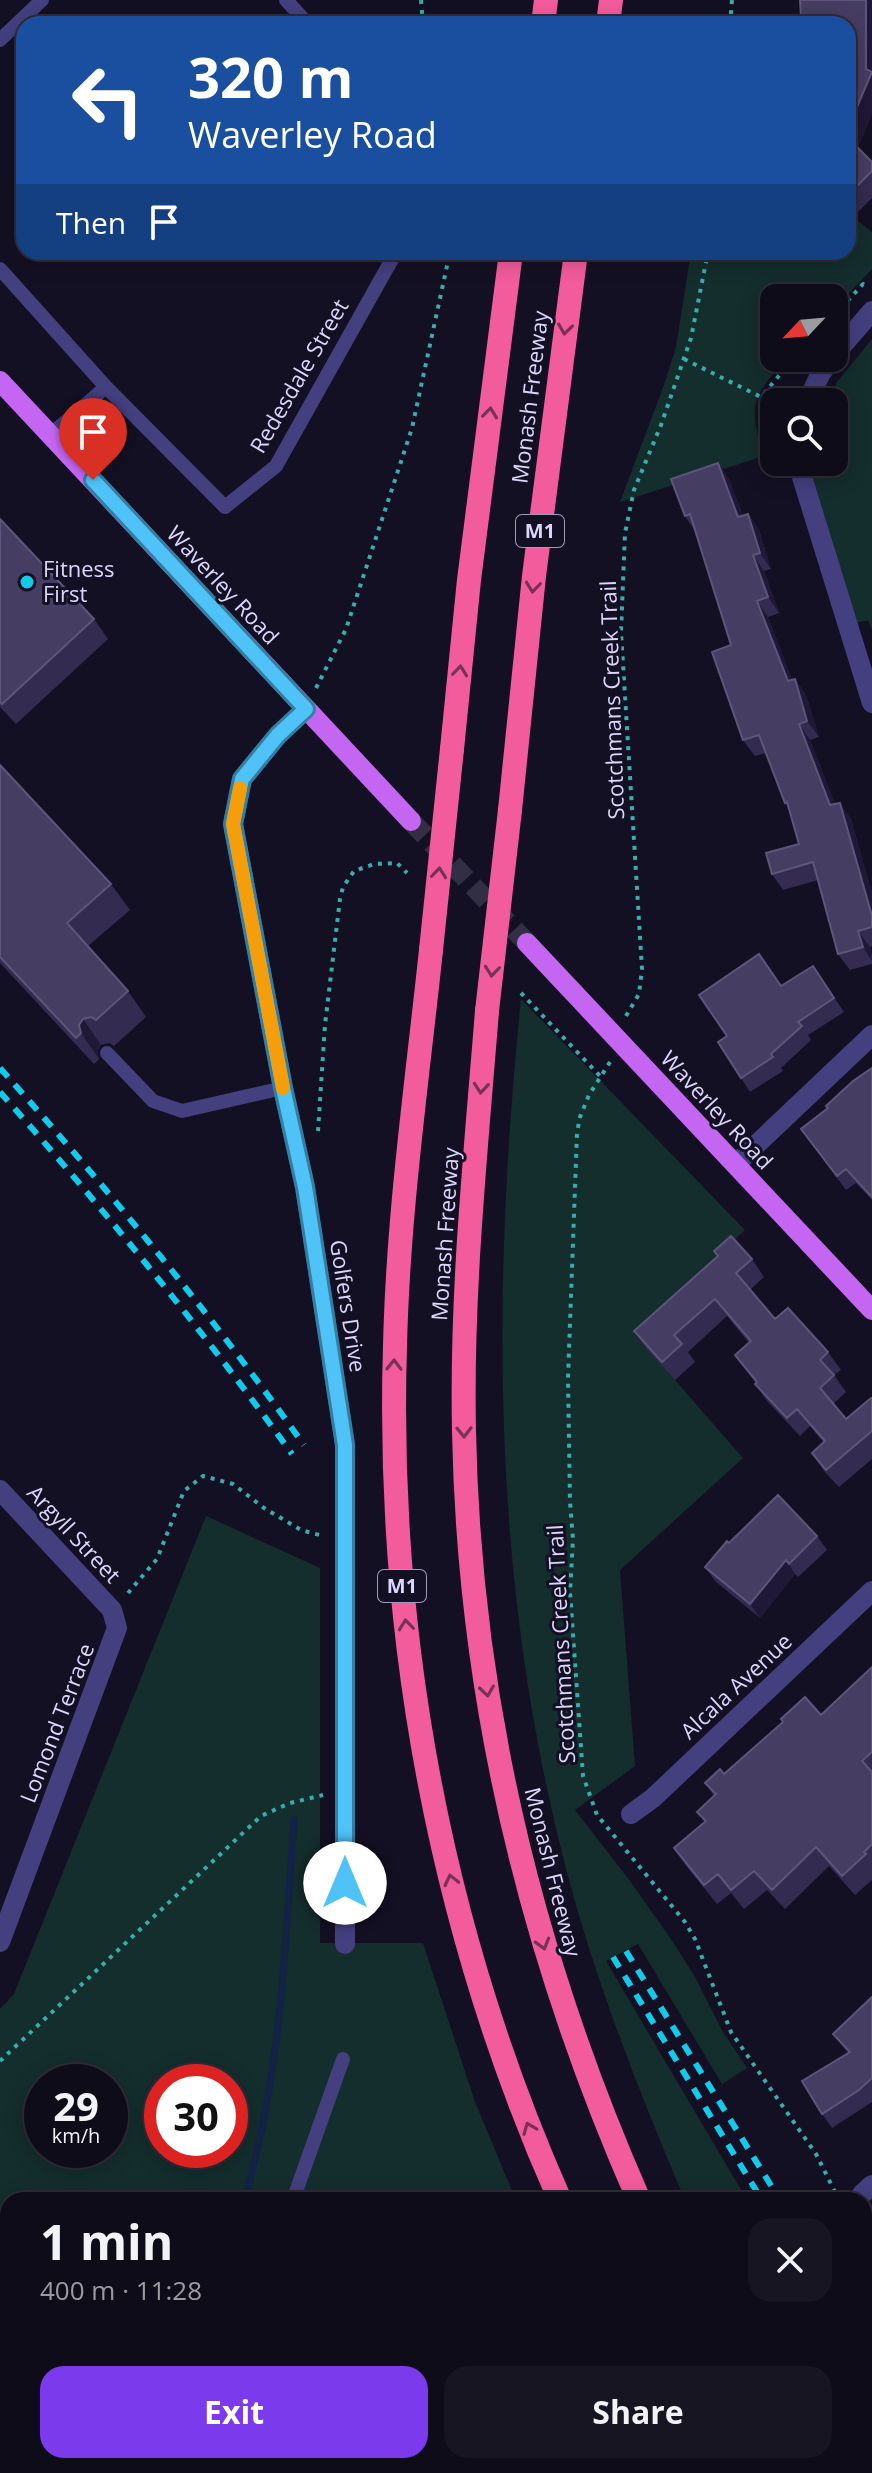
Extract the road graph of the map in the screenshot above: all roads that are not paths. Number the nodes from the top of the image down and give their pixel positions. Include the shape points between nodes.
1 (42, 0) edge
2 (286, 0) edge
3 (25, 16) edge
4 (301, 16) edge
5 (16, 25) edge
6 (0, 40) edge
7 (392, 260) edge
8 (510, 260) edge
9 (575, 260) edge
10 (0, 269) edge
11 (872, 311) edge
12 (848, 339) edge
13 (0, 381) edge
14 (106, 387) junction
15 (51, 434) junction
16 (802, 476) edge
17 (872, 703) edge
18 (306, 709) junction
19 (411, 821) tunnel mouth
20 (527, 943) tunnel mouth
21 (872, 1035) edge
22 (107, 1053) dead end
23 (283, 1088) junction
24 (736, 1164) junction
25 (872, 1310) edge
26 (0, 1490) edge
27 (872, 1591) edge
28 (112, 1610) joint
29 (631, 1814) dead end
30 (0, 1942) edge
31 (345, 1944) dead end
32 (343, 2059) dead end
33 (296, 2192) edge
34 (557, 2192) edge
35 (635, 2192) edge

1 - 3 lane
2 - 4 lane
5 - 6 lane
7 - 14 lane, Redesdale Street via 276,466 225,507
34 -> 8 highway, Monash Freeway / M1, bridge via 512,2085 455,1899 432,1799 396,1520 399,1252 469,580
9 -> 35 highway, Monash Freeway / M1, bridge via 487,1011 472,1204 464,1431 476,1612 525,1881 580,2055
10 - 14 lane
11 - 12 street
13 - 15 main road, Waverley Road
14 - 15 lane
15 - 18 main road, Waverley Road
16 - 17 street
18 - 19 main road, Waverley Road
18 - 23 street, Golfers Drive via 242,779 233,824
20 - 24 main road, Waverley Road
21 - 24 street
22 - 23 lane via 153,1101 182,1111
23 - 31 street, Golfers Drive via 305,1187 345,1445
24 - 25 main road, Waverley Road
26 - 28 street, Argyll Street
27 - 29 street, Alcala Avenue
28 - 30 street, Lomond Terrace via 117,1628 113,1641
32 - 33 lane

